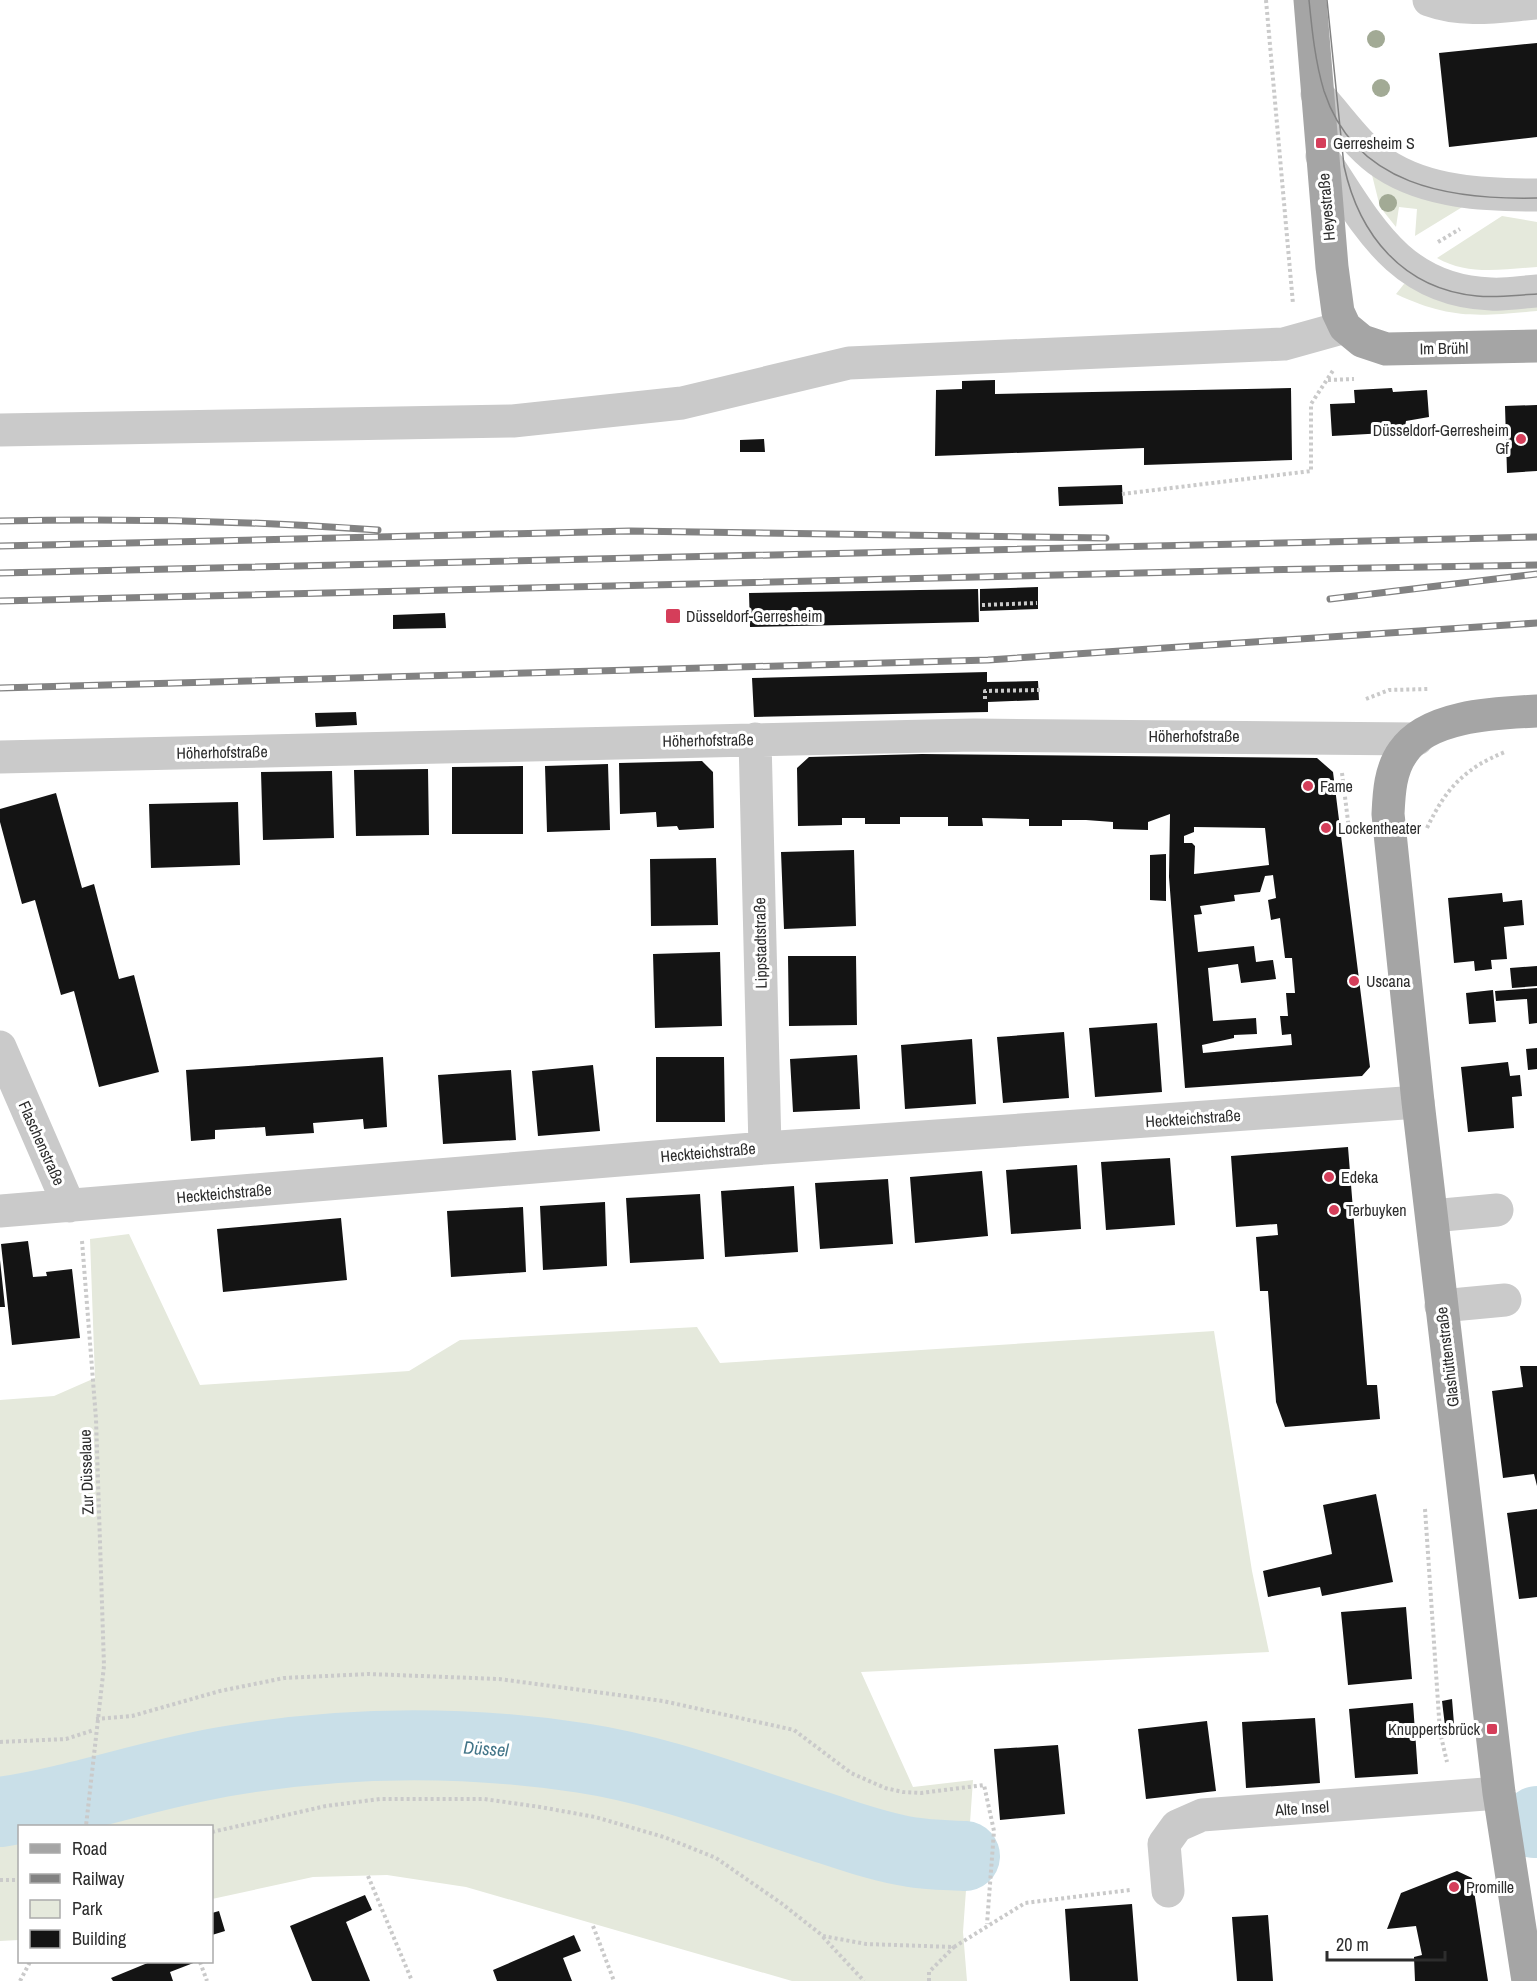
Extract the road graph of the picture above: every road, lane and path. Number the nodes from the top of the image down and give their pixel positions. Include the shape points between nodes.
1 (1266, 0) edge
2 (1310, 0) edge
3 (1429, 0) edge
4 (1537, 3) edge
5 (1317, 94) junction
6 (1322, 156) junction
7 (1537, 195) edge
8 (1537, 291) edge
9 (1293, 309) dead end
10 (1350, 332) junction
11 (1537, 346) edge
12 (1336, 366) dead end
13 (0, 430) edge
14 (1122, 494) dead end
15 (1037, 603) dead end
16 (982, 605) dead end
17 (1040, 690) dead end
18 (987, 691) dead end
19 (1537, 711) edge
20 (755, 739) junction
21 (1417, 739) junction
22 (0, 757) edge
23 (1474, 767) dead end
24 (1426, 837) dead end
25 (0, 1047) edge
26 (1418, 1102) junction
27 (765, 1148) junction
28 (74, 1205) junction
29 (1497, 1210) dead end
30 (0, 1211) edge
31 (1432, 1216) junction
32 (1504, 1300) dead end
33 (1441, 1306) junction
34 (96, 1719) junction
35 (94, 1730) junction
36 (1456, 1730) dead end
37 (1440, 1732) dead end
38 (0, 1742) edge
39 (1499, 1793) junction
40 (86, 1825) edge
41 (213, 1832) edge
42 (368, 1876) dead end
43 (0, 1880) edge
44 (18, 1880) edge
45 (1167, 1888) joint
46 (987, 1924) junction
47 (592, 1926) dead end
48 (822, 1936) junction
49 (954, 1947) junction
50 (29, 1963) edge
51 (200, 1963) edge
52 (20, 1981) edge
53 (207, 1981) edge
54 (412, 1981) edge
55 (614, 1981) edge
56 (864, 1981) edge
57 (929, 1981) edge
58 (1528, 1981) edge

1 - 9 path
2 - 5 main road, Heyestraße
3 - 4 street via 1448,7 1473,9
5 - 6 main road, Heyestraße
5 - 7 street via 1361,144 1384,164 1408,176 1440,187 1483,194
6 - 8 street via 1386,249 1407,267 1456,291 1492,295
6 - 10 main road, Heyestraße via 1335,297
10 - 11 main road, Im Brühl via 1386,349
10 - 13 street via 1284,344 849,363 682,403 513,421
12 - 14 path via 1311,404 1311,471
15 - 16 path
17 - 18 path
19 - 21 main road via 1467,717 1440,725
20 - 21 street, Höherhofstraße via 974,735
20 - 22 street, Höherhofstraße
20 - 27 street, Lippstadtstraße
21 - 26 main road, Glashüttenstraße via 1403,752 1389,787 1388,814
23 - 24 path via 1440,801
25 - 28 street, Flaschenstraße
26 - 27 street, Heckteichstraße
26 - 31 main road, Glashüttenstraße
27 - 28 street, Heckteichstraße
28 - 30 street, Heckteichstraße
28 - 34 path, Zur Düsselaue via 96,1419 104,1666
29 - 31 street
31 - 33 main road, Glashüttenstraße
32 - 33 street
33 - 39 main road, Glashüttenstraße
34 - 35 path, Zur Düsselaue
34 - 46 path via 132,1716 284,1677 369,1674 499,1680 591,1690 772,1724 794,1730 851,1773 885,1788 921,1793 984,1785 994,1831
35 - 38 path via 66,1739
35 - 40 path, Zur Düsselaue
36 - 37 path
39 - 45 street, Alte Insel via 1202,1815 1177,1826 1164,1844
39 - 58 main road, Glashüttenstraße
41 - 48 path via 326,1806 380,1799 484,1799 596,1817 664,1837 716,1858 781,1902
42 - 54 path
43 - 44 path
45 - 46 path via 1025,1902
46 - 49 path
47 - 55 path
48 - 49 path via 866,1944
48 - 56 path
49 - 57 path via 929,1972
50 - 52 path
51 - 53 path

